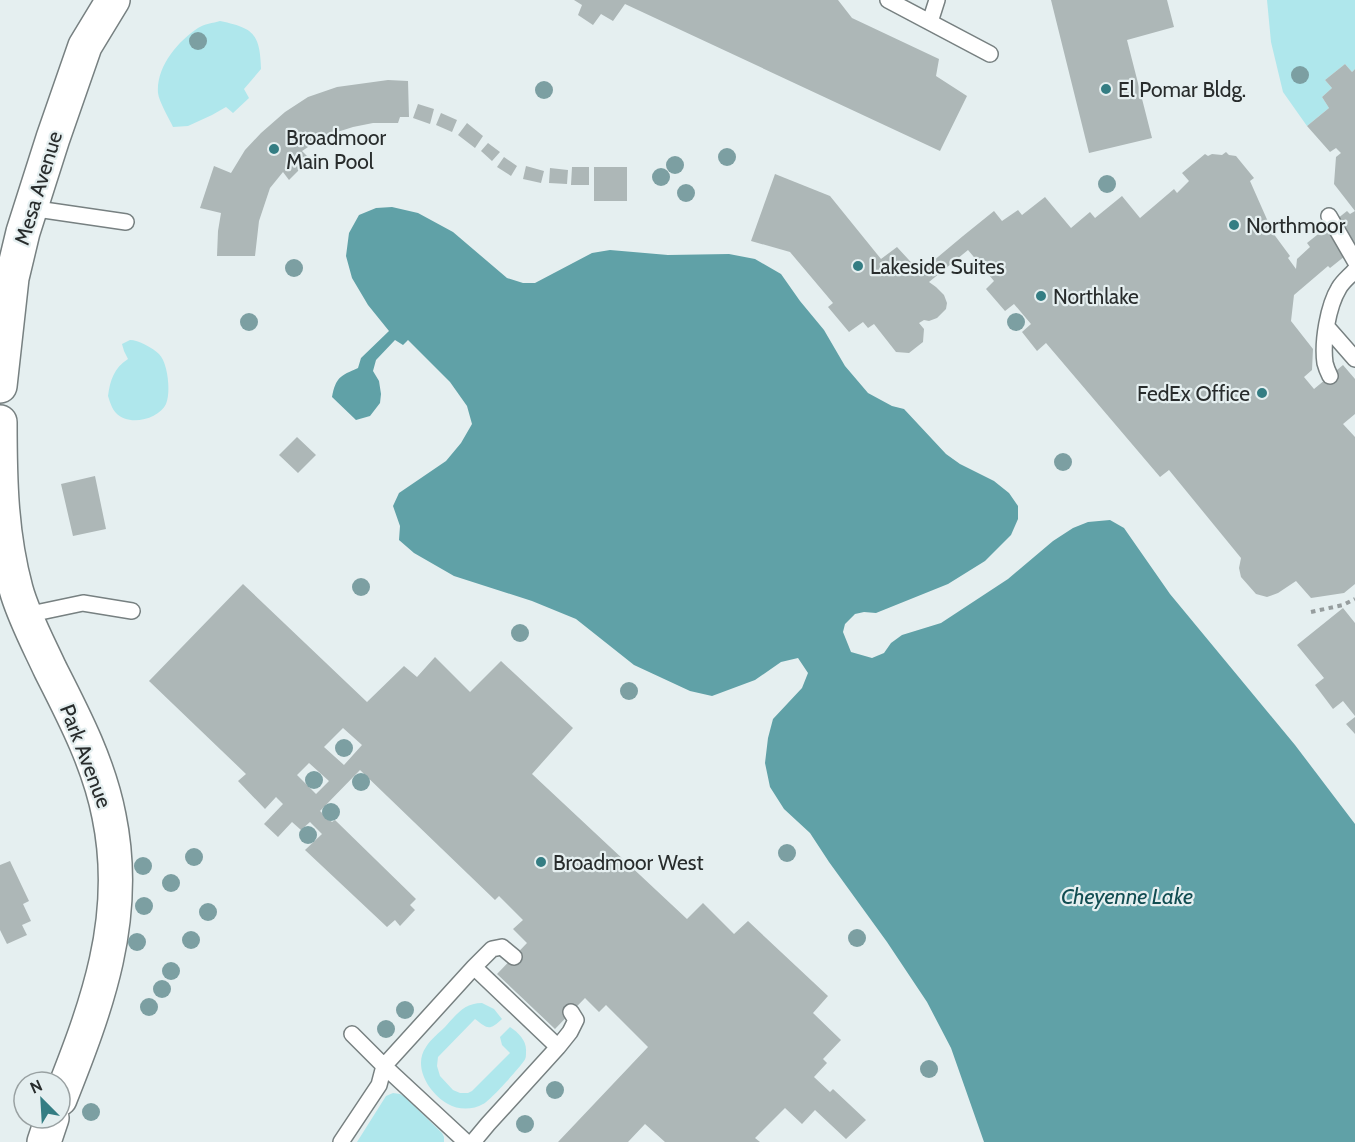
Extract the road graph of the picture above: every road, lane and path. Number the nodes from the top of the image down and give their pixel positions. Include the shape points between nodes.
1 (113, 0) edge
2 (888, 0) edge
3 (937, 0) edge
4 (930, 22) junction
5 (990, 54) dead end
6 (30, 208) junction
7 (1329, 216) dead end
8 (126, 222) dead end
9 (1355, 261) edge
10 (1355, 270) edge
11 (1327, 327) junction
12 (1355, 359) edge
13 (1330, 376) dead end
14 (0, 386) edge
15 (0, 422) edge
16 (0, 487) edge
17 (1355, 599) edge
18 (132, 611) dead end
19 (1311, 612) dead end
20 (26, 615) junction
21 (514, 957) dead end
22 (474, 967) junction
23 (571, 1012) dead end
24 (352, 1034) dead end
25 (558, 1047) junction
26 (384, 1066) junction
27 (71, 1070) edge
28 (341, 1142) edge
29 (466, 1142) edge
30 (473, 1142) edge

1 - 6 street, Mesa Avenue via 85,46
2 - 4 lane
3 - 4 lane
4 - 5 lane
6 - 8 lane
6 - 14 street, Mesa Avenue via 12,278
7 - 9 lane
10 - 11 lane via 1339,287
11 - 12 lane
11 - 13 lane via 1324,346
15 - 16 street
16 - 20 street, Park Avenue via 6,537
17 - 19 path
18 - 20 lane via 83,603
20 - 27 street, Park Avenue via 96,768 109,816 115,861 116,904 109,951 95,1005
21 - 22 lane via 502,947 492,949
22 - 25 lane
22 - 26 lane
23 - 25 lane via 576,1020
24 - 26 lane
25 - 30 lane
26 - 28 lane via 379,1085
26 - 29 lane

